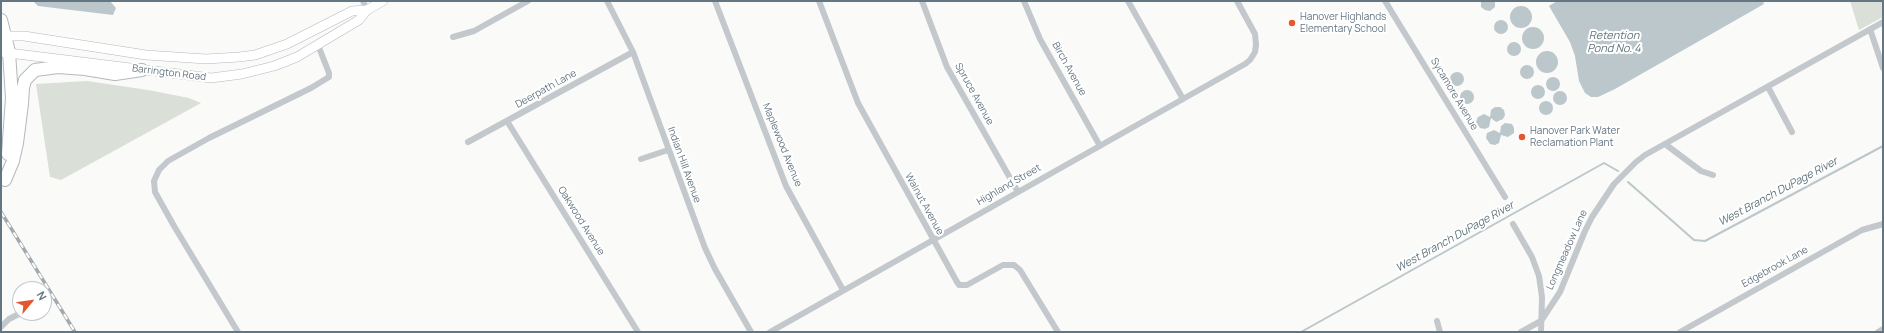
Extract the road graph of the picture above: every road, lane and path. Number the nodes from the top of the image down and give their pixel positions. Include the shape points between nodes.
1 (363, 1) edge
2 (383, 1) edge
3 (528, 1) edge
4 (607, 1) edge
5 (715, 1) edge
6 (819, 1) edge
7 (922, 1) edge
8 (1024, 1) edge
9 (1128, 1) edge
10 (1237, 1) edge
11 (1385, 1) edge
12 (368, 10) junction
13 (1, 20) edge
14 (1883, 22) edge
15 (1870, 29) junction
16 (3, 36) edge
17 (453, 37) dead end
18 (318, 45) junction
19 (5, 52) edge
20 (633, 52) junction
21 (1883, 68) edge
22 (142, 70) junction
23 (1768, 87) junction
24 (1184, 99) junction
25 (507, 121) junction
26 (1792, 132) dead end
27 (468, 142) dead end
28 (1665, 144) junction
29 (1100, 146) junction
30 (668, 150) junction
31 (642, 159) dead end
32 (1713, 175) dead end
33 (3, 186) edge
34 (1018, 192) junction
35 (1505, 197) dead end
36 (1513, 224) dead end
37 (1883, 224) edge
38 (933, 241) junction
39 (843, 290) junction
40 (12, 318) edge
41 (1541, 320) junction
42 (1437, 321) dead end
43 (1, 327) edge
44 (1883, 329) edge
45 (238, 332) edge
46 (638, 332) edge
47 (751, 332) edge
48 (770, 332) edge
49 (1058, 332) edge
50 (1440, 332) edge
51 (1521, 332) edge
52 (1541, 332) edge
53 (1680, 332) edge
54 (1878, 332) edge

1 - 12 street
2 - 12 main road, Barrington Road
3 - 17 street via 474,31
4 - 20 street, Indian Hill Avenue
5 - 39 street, Maplewood Avenue via 786,186
6 - 38 street, Walnut Avenue via 858,103
7 - 34 street, Spruce Avenue via 947,67
8 - 29 street, Birch Avenue via 1040,39
9 - 24 street
10 - 24 street, Highland Street via 1255,34 1255,52 1250,60 1238,69
11 - 35 street, Sycamore Avenue
12 - 16 main road, Barrington Road via 352,11 287,44 255,55 239,57 206,59 146,55 24,36
12 - 18 main road, Barrington Road via 359,20
13 - 16 highway
14 - 15 street, Longmeadow Lane
15 - 21 street
15 - 23 street, Longmeadow Lane
16 - 19 highway
18 - 22 main road, Barrington Road via 274,66 242,74 211,78
18 - 45 street via 329,77 168,161 159,170 154,181 155,192
19 - 22 main road, Barrington Road
19 - 33 highway via 12,98
20 - 25 street, Deerpath Lane
20 - 30 street, Indian Hill Avenue
22 - 33 highway via 115,74 58,67 35,70 23,88 17,143
23 - 26 street
23 - 28 street, Longmeadow Lane
24 - 29 street, Highland Street
25 - 27 street, Deerpath Lane
25 - 46 street, Oakwood Avenue
28 - 32 street via 1701,171
28 - 41 street, Longmeadow Lane via 1630,167 1600,204 1585,231 1560,292
29 - 34 street, Highland Street
30 - 31 street
30 - 47 street, Indian Hill Avenue via 705,248
34 - 38 street, Highland Street
36 - 41 street via 1532,257 1539,276 1542,297
37 - 53 street, Edgebrook Lane via 1862,230
38 - 39 street, Highland Street
38 - 49 street, Walnut Avenue via 960,285 967,285 1004,265 1011,264 1017,267
39 - 48 street, Highland Street
40 - 43 street
41 - 51 street, Longmeadow Lane
41 - 52 street
42 - 50 street
44 - 54 street

